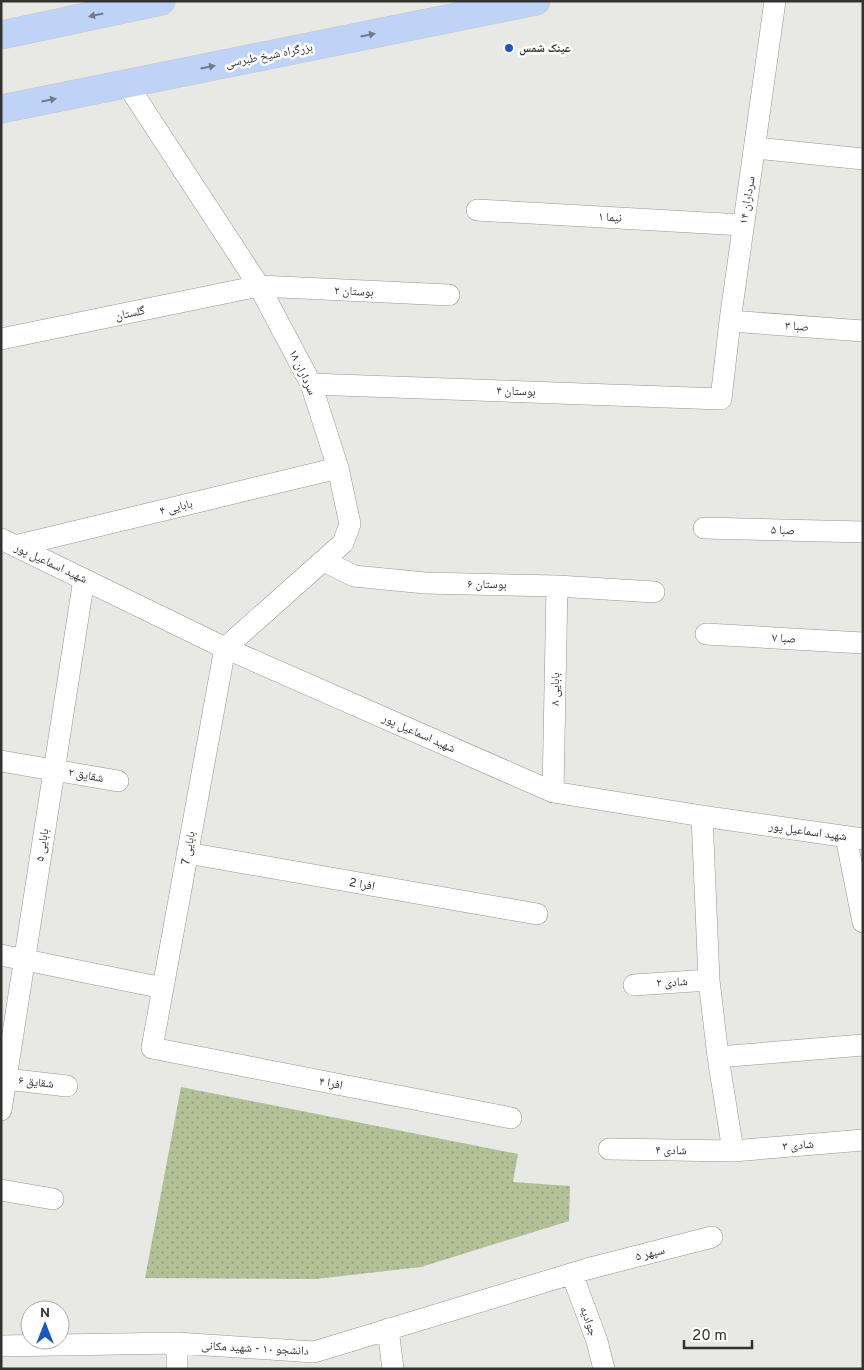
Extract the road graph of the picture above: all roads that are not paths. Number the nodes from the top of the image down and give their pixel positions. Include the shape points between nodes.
1 (161, 1) edge
2 (536, 1) edge
3 (775, 1) edge
4 (1, 34) edge
5 (127, 84) junction
6 (1, 109) edge
7 (756, 148) junction
8 (863, 159) edge
9 (477, 210) dead end
10 (743, 225) junction
11 (259, 286) junction
12 (449, 295) dead end
13 (730, 321) junction
14 (863, 331) edge
15 (1, 339) edge
16 (311, 384) junction
17 (722, 399) joint
18 (338, 468) junction
19 (704, 528) dead end
20 (863, 532) edge
21 (8, 543) edge
22 (324, 561) junction
23 (84, 579) junction
24 (557, 586) junction
25 (654, 592) dead end
26 (706, 634) dead end
27 (863, 643) edge
28 (225, 648) junction
29 (1, 761) edge
30 (54, 770) junction
31 (118, 781) dead end
32 (553, 792) junction
33 (702, 816) junction
34 (854, 838) edge
35 (187, 854) junction
36 (537, 914) dead end
37 (863, 922) edge
38 (1, 955) edge
39 (25, 960) junction
40 (709, 980) junction
41 (634, 985) dead end
42 (163, 988) junction
43 (9, 1010) edge
44 (863, 1045) edge
45 (152, 1048) joint
46 (718, 1057) junction
47 (6, 1079) junction
48 (67, 1086) dead end
49 (1, 1110) edge
50 (511, 1118) dead end
51 (863, 1140) edge
52 (609, 1149) dead end
53 (733, 1151) junction
54 (1, 1190) edge
55 (53, 1199) dead end
56 (712, 1237) dead end
57 (580, 1271) junction
58 (388, 1329) junction
59 (177, 1343) junction
60 (1, 1346) edge
61 (177, 1369) edge
62 (393, 1369) edge
63 (604, 1369) edge

1 -> 4 highway
5 -> 2 highway, بزرگراه شیخ طبرسی
3 - 7 street, سرداران ۱۴
6 -> 5 highway, بزرگراه شیخ طبرسی
5 - 11 street, سرداران ۱۸
7 - 8 street
7 - 10 street, سرداران ۱۴
9 - 10 street, نیما ۱
10 - 13 street, سرداران ۱۴
11 - 12 street, بوستان ۲
11 - 15 street, گلستان
11 - 16 street, سرداران ۱۸
13 - 14 street, صبا ۳
13 - 17 street, سرداران ۱۴
16 - 17 street, بوستان ۴
16 - 18 street, سرداران ۱۸
18 - 21 street, بابایی ۴
18 - 22 street, سرداران ۱۸ via 350,524 343,543
19 - 20 street, صبا ۵
21 - 23 street, شهید اسماعیل پور
22 - 24 street, بوستان ۶ via 354,576 425,583
22 - 28 street, سرداران ۱۸
23 - 28 street, شهید اسماعیل پور
23 - 30 street, بابایی ۵
24 - 25 street, بوستان ۶
24 - 32 street, بابایی ۸
26 - 27 street, صبا ۷
28 - 32 street, شهید اسماعیل پور
28 - 35 street, بابایی 7
29 - 30 street, شقایق ۲
30 - 31 street, شقایق ۲
30 - 39 street, بابایی ۵
32 - 33 street, شهید اسماعیل پور
33 - 34 street, شهید اسماعیل پور
33 - 40 street
34 - 37 street
35 - 36 street, افرا 2
35 - 42 street, بابایی 7
38 - 39 street
39 - 42 street
39 - 43 street, بابایی ۵
40 - 41 street, شادی ۲
40 - 46 street
42 - 45 street, بابایی 7
43 - 47 street, بابایی ۵
44 - 46 street
45 - 50 street, افرا ۴
46 - 53 street
47 - 48 street, شقایق ۶
47 - 49 street, بابایی ۵
51 - 53 street, شادی ۳
52 - 53 street, شادی ۴
54 - 55 street
56 - 57 street, سپهر ۵
57 - 58 street, دانشجو ۱۰ - شهید مکانی
57 - 63 street, جوادیه
58 - 59 street, دانشجو ۱۰ - شهید مکانی via 314,1352
58 - 62 street
59 - 60 street, دانشجو ۱۰ - شهید مکانی
59 - 61 street

